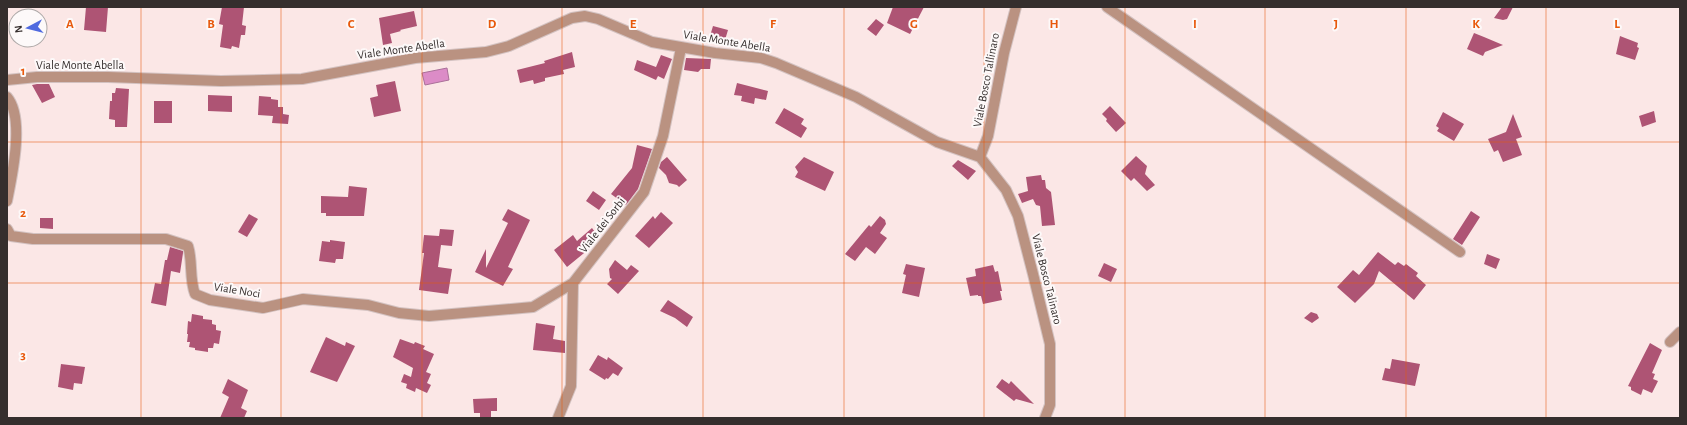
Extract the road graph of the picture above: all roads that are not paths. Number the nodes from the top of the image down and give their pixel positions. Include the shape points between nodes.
1 (1016, 7) edge
2 (1107, 7) edge
3 (681, 48) junction
4 (7, 80) edge
5 (7, 97) edge
6 (980, 157) junction
7 (7, 202) edge
8 (7, 229) edge
9 (1460, 252) dead end
10 (573, 283) junction
11 (1680, 332) edge
12 (1670, 342) dead end
13 (558, 418) edge
14 (1045, 418) edge

1 - 6 street, Viale Bosco Tallinaro via 988,136
2 - 9 street
3 - 4 street, Viale Monte Abella via 652,42 585,16 572,18 508,46 486,52 415,58 302,80 221,82 108,77
3 - 6 street, Viale Monte Abella via 715,54 750,56 776,63 856,98 936,142
3 - 10 street, Viale dei Sorbi via 663,136 644,192
5 - 7 street via 16,116 15,159
6 - 14 street, Viale Bosco Talinaro via 1006,190 1018,216 1050,344 1050,405
8 - 10 street, Viale Noci via 11,236 33,239 166,239 188,246 192,257 191,284 195,294 210,300 263,308 303,300 368,305 399,313 429,316 533,307
10 - 13 street via 571,386
11 - 12 street

